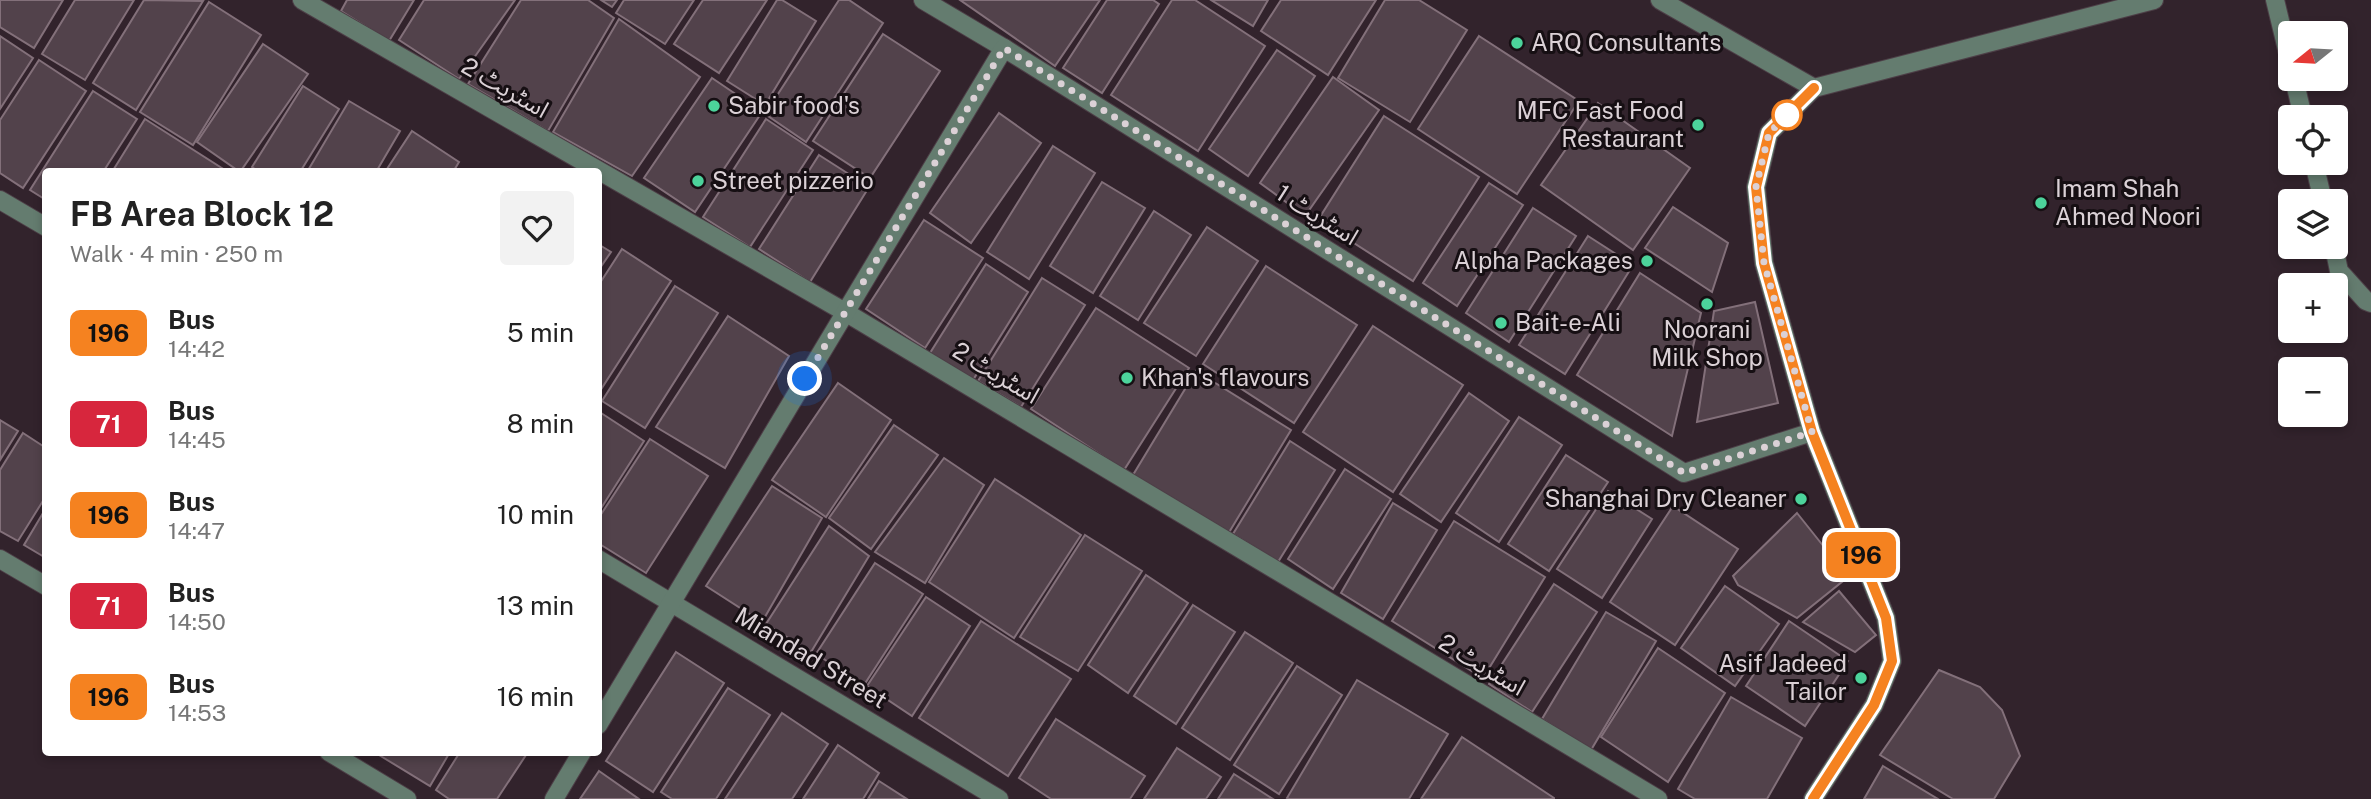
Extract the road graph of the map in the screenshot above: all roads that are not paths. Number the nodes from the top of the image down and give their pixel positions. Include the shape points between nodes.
1 (302, 0) edge
2 (923, 0) edge
3 (1660, 0) edge
4 (2154, 0) edge
5 (2275, 0) edge
6 (2280, 21) edge
7 (1004, 48) junction
8 (1814, 88) junction
9 (594, 168) edge
10 (602, 172) edge
11 (0, 200) edge
12 (42, 225) edge
13 (2336, 259) edge
14 (2371, 303) edge
15 (845, 312) junction
16 (1812, 432) junction
17 (0, 559) edge
18 (602, 561) edge
19 (42, 584) edge
20 (672, 603) junction
21 (602, 718) edge
22 (336, 756) edge
23 (580, 756) edge
24 (407, 799) edge
25 (554, 799) edge
26 (999, 799) edge
27 (1658, 799) edge
28 (1813, 799) edge

1 - 9 street, اسٹریٹ 2
2 - 7 street, اسٹریٹ 1
3 - 8 street
4 - 8 street
5 - 6 street
7 - 15 street
7 - 16 street, اسٹریٹ 1 via 1684,473
8 - 16 street via 1769,133 1756,187 1764,263
10 - 15 street, اسٹریٹ 2
11 - 12 street
13 - 14 street via 2339,271
15 - 20 street
15 - 27 street, اسٹریٹ 2
16 - 28 street via 1886,618 1892,661 1874,705
17 - 19 street
18 - 20 street, Miandad Street
20 - 21 street
20 - 26 street, Miandad Street
22 - 24 street
23 - 25 street

